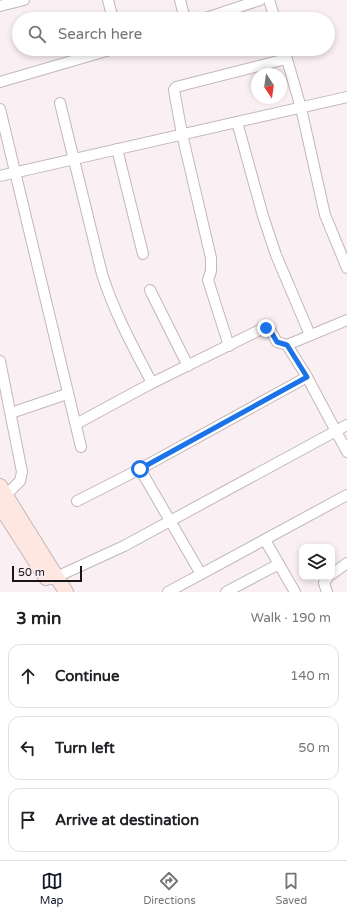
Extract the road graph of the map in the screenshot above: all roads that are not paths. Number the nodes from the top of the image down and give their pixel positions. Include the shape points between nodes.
1 (24, 0) edge
2 (108, 0) edge
3 (180, 0) edge
4 (260, 0) edge
5 (269, 0) edge
6 (0, 6) edge
7 (111, 12) edge
8 (184, 12) edge
9 (224, 12) edge
10 (273, 12) edge
11 (89, 56) edge
12 (278, 56) edge
13 (286, 56) edge
14 (0, 82) edge
15 (347, 97) edge
16 (60, 103) dead end
17 (0, 108) edge
18 (301, 108) junction
19 (237, 122) junction
20 (182, 134) junction
21 (117, 149) junction
22 (74, 158) junction
23 (15, 173) junction
24 (0, 176) edge
25 (143, 254) dead end
26 (347, 268) edge
27 (150, 290) dead end
28 (347, 320) edge
29 (310, 335) junction
30 (287, 345) junction
31 (229, 346) junction
32 (0, 361) edge
33 (188, 366) junction
34 (307, 377) junction
35 (152, 384) junction
36 (68, 394) junction
37 (11, 413) junction
38 (76, 424) junction
39 (347, 425) edge
40 (336, 431) junction
41 (81, 447) dead end
42 (347, 452) edge
43 (140, 469) junction
44 (347, 495) edge
45 (2, 497) edge
46 (77, 501) dead end
47 (171, 521) junction
48 (265, 540) junction
49 (347, 563) edge
50 (279, 564) junction
51 (335, 572) edge
52 (201, 574) junction
53 (326, 580) edge
54 (53, 583) edge
55 (172, 591) edge
56 (66, 592) edge
57 (226, 592) edge
58 (295, 592) edge
59 (327, 592) edge

1 - 6 street
2 - 7 street
3 - 8 street
4 - 9 street
5 - 10 street
11 - 14 street
12 - 20 street via 176,87 174,94
13 - 18 street
15 - 18 street
16 - 22 street
17 - 23 street
18 - 19 street
18 - 26 street via 325,215
19 - 20 street
19 - 29 street via 276,255
20 - 21 street
20 - 31 street via 211,258 208,280
21 - 22 street
21 - 25 street
22 - 23 street
22 - 35 street via 102,274 124,330
23 - 24 street
23 - 36 street
27 - 33 street
28 - 29 street
29 - 30 street
30 - 31 street via 277,342 266,328
30 - 34 street
31 - 33 street
32 - 37 street
33 - 35 street
34 - 40 street
34 - 43 street
35 - 38 street
36 - 37 street
36 - 38 street
37 - 45 street via 22,472 20,481
38 - 41 street
39 - 40 street
40 - 42 street
40 - 47 street
43 - 46 street
43 - 47 street
44 - 48 street
45 - 54 street
47 - 52 street
47 - 54 street
48 - 50 street
48 - 52 street
49 - 51 street
50 - 57 street
50 - 58 street
52 - 55 street
53 - 59 street via 324,583
54 - 56 street

